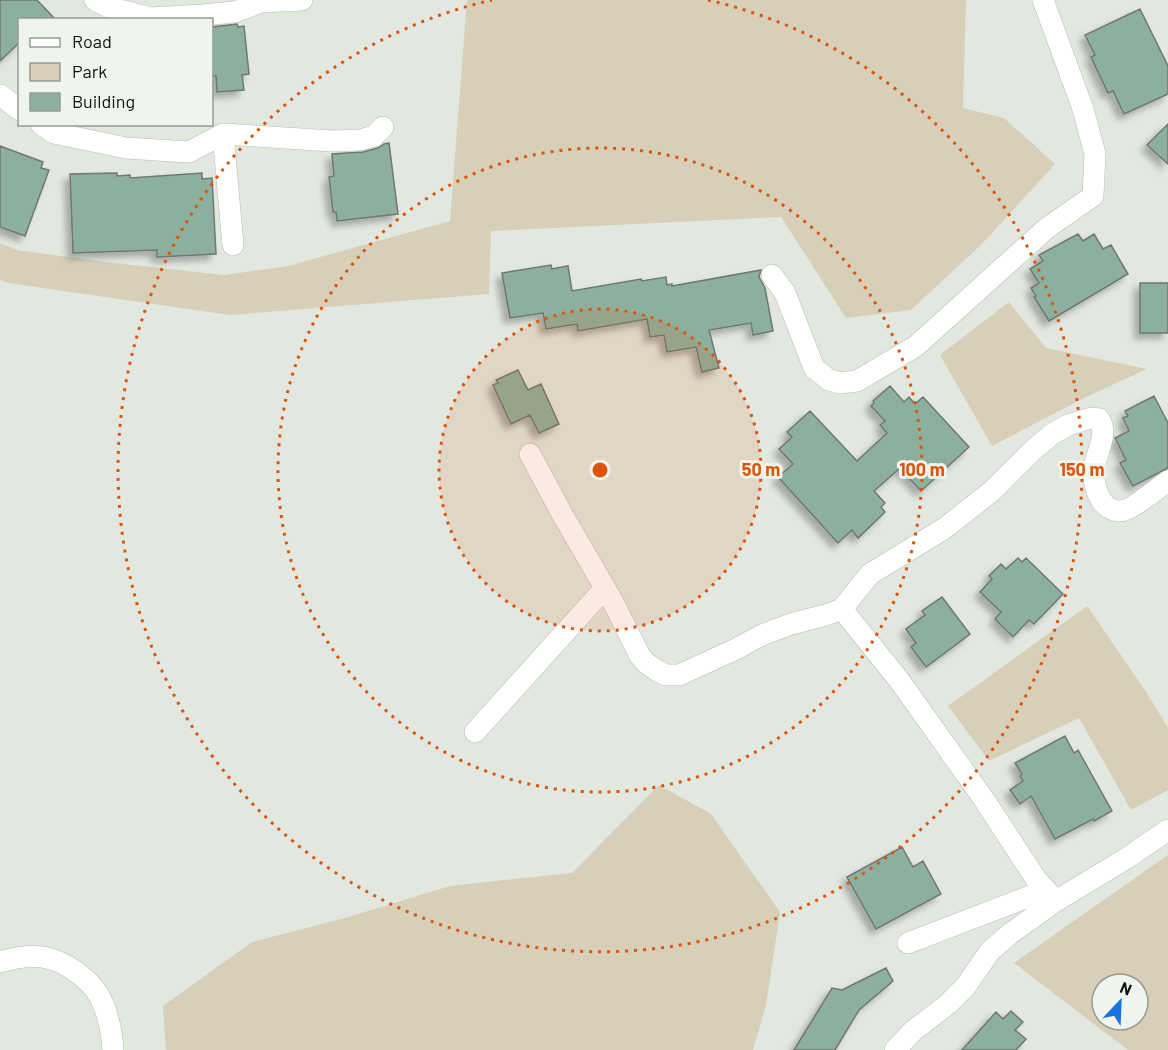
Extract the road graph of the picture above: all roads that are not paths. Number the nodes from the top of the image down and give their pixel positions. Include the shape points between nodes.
1 (94, 0) edge
2 (302, 0) edge
3 (1043, 0) edge
4 (0, 95) edge
5 (18, 108) edge
6 (44, 126) edge
7 (383, 127) dead end
8 (223, 134) junction
9 (233, 245) dead end
10 (772, 275) dead end
11 (530, 454) dead end
12 (1168, 481) edge
13 (605, 588) junction
14 (842, 609) junction
15 (475, 732) dead end
16 (1168, 831) edge
17 (1051, 895) junction
18 (908, 943) dead end
19 (0, 962) edge
20 (113, 1050) edge
21 (895, 1050) edge

1 - 2 street via 109,8 150,18 235,12 261,2
3 - 10 street via 1083,109 1095,154 1094,196 1047,228 916,346 857,381 829,380 814,368 785,293
4 - 5 street
6 - 8 street via 54,133 126,148 189,152
7 - 8 street via 374,136 360,140
8 - 9 street
11 - 13 street
12 - 14 street via 1126,510 1115,511 1105,506 1095,483 1094,469 1103,424 1092,418 1068,425 1052,434 992,491 945,528 870,574
13 - 14 street via 640,656 651,668 666,675 679,675 762,635
13 - 15 street
14 - 17 street via 912,697 1036,879
16 - 17 street via 1127,858
17 - 18 street
17 - 21 street via 990,951 948,1004
19 - 20 street via 11,958 50,959 82,976 103,1002

